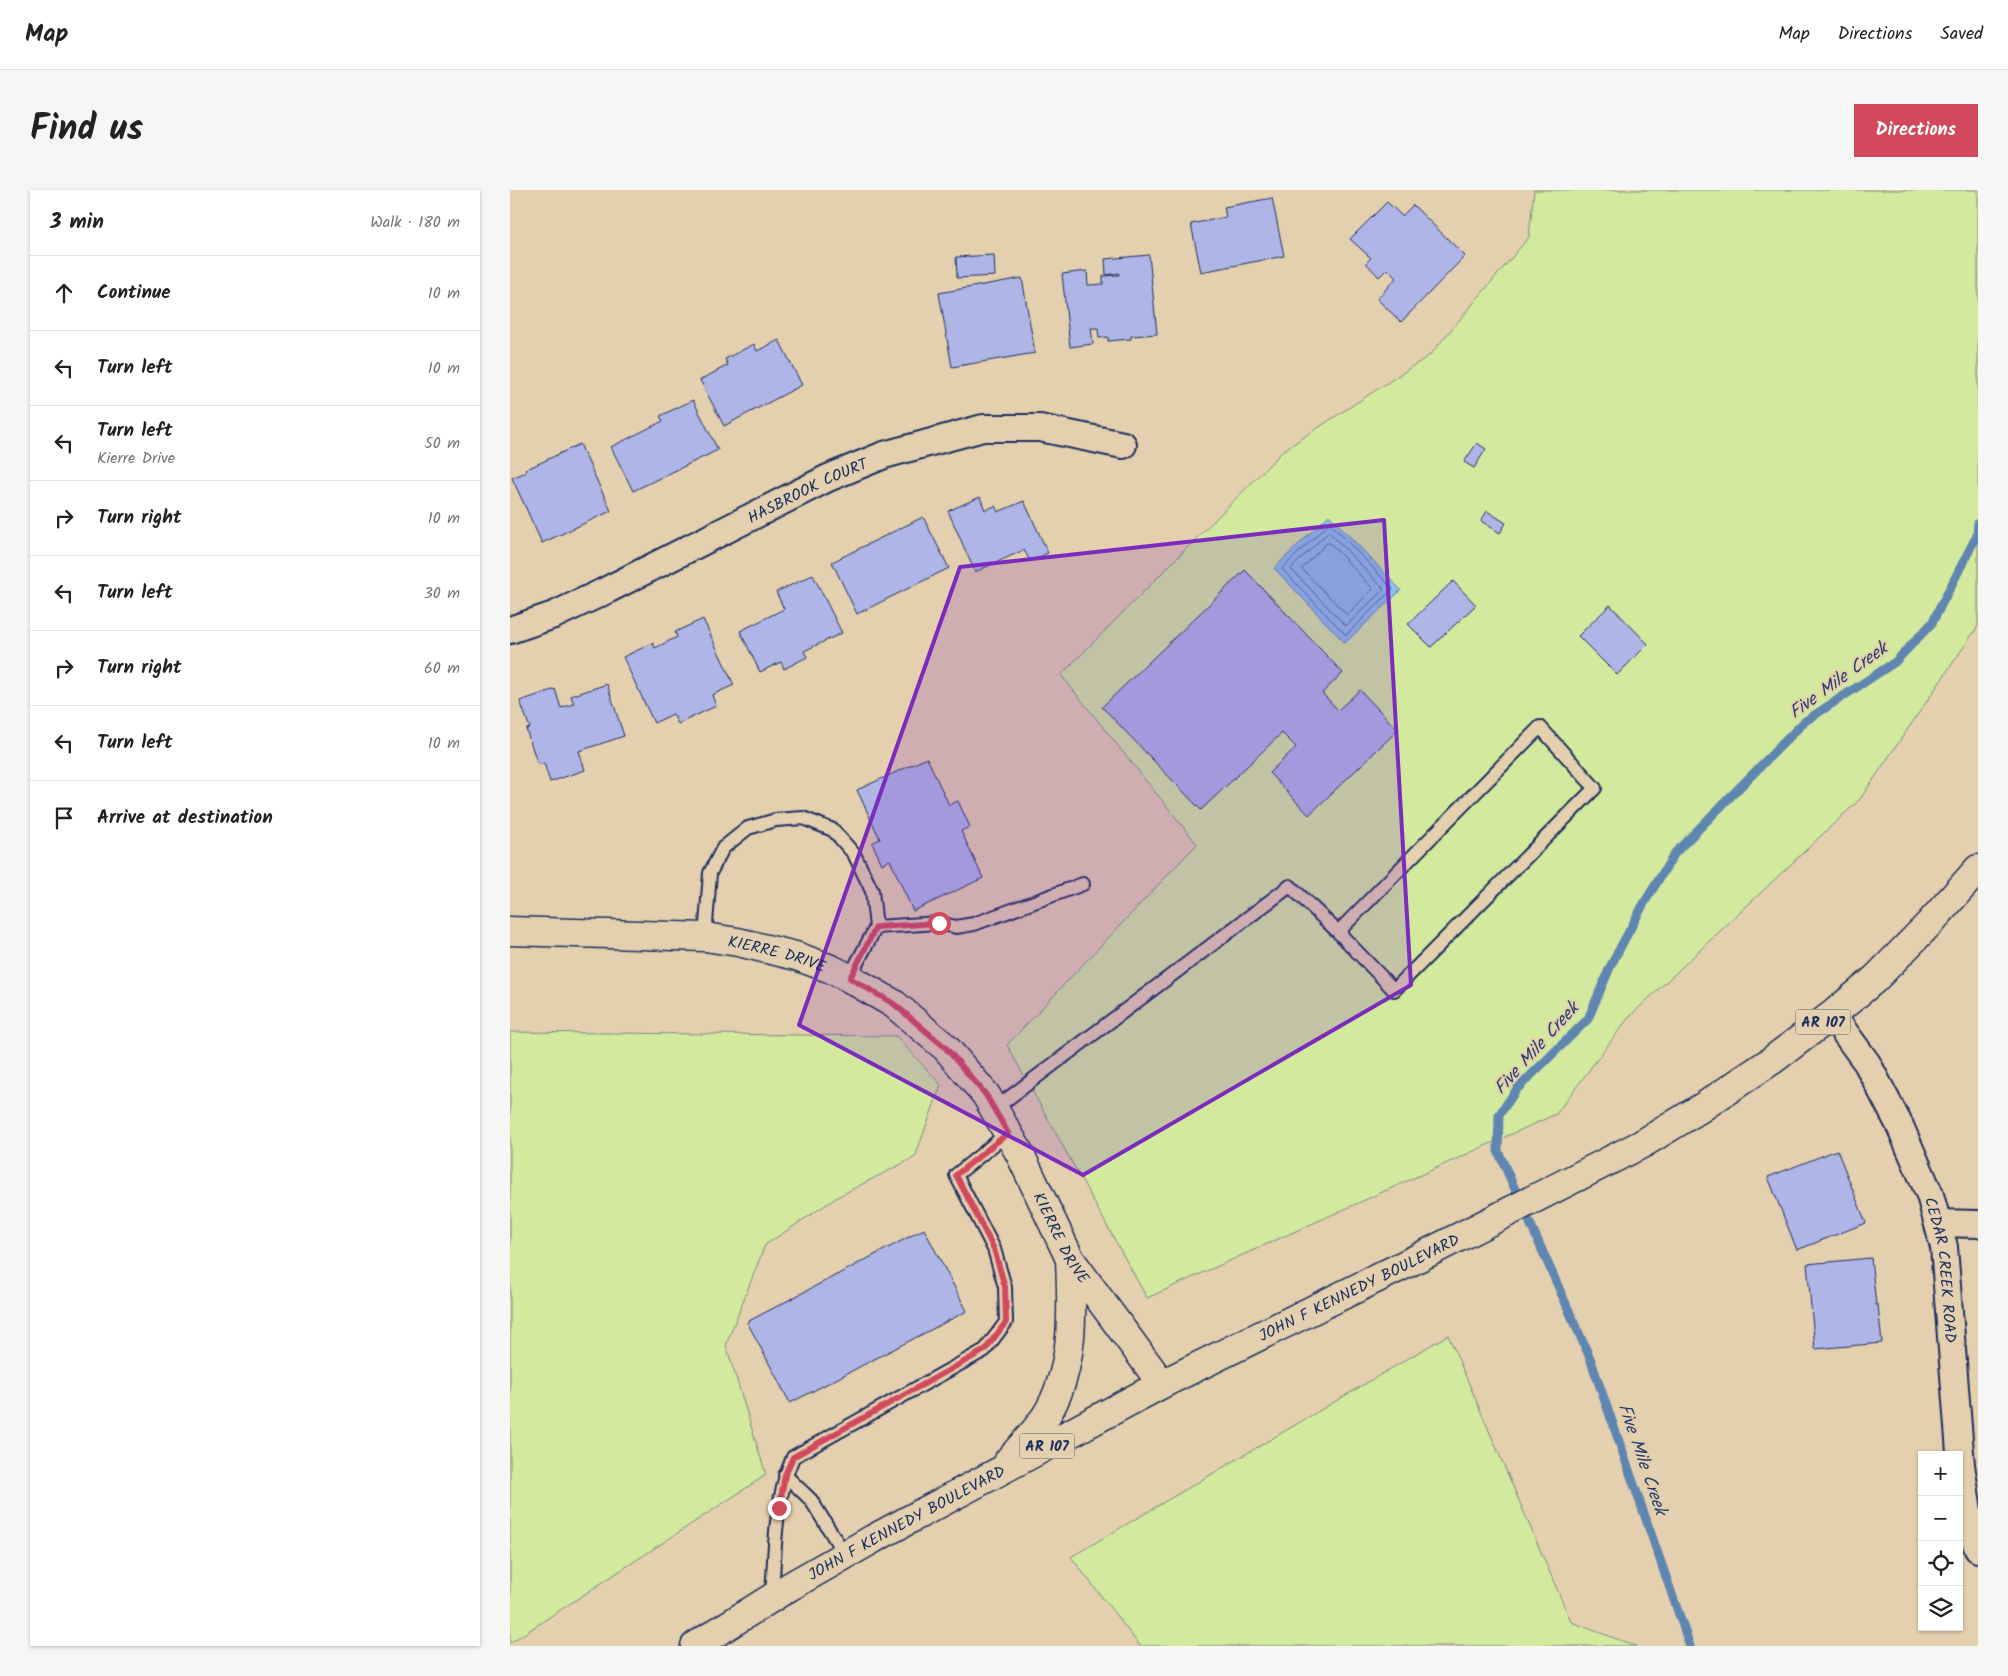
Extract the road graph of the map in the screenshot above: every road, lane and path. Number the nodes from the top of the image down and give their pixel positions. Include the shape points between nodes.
1 (1122, 445) dead end
2 (510, 630) edge
3 (1978, 869) edge
4 (1083, 884) dead end
5 (876, 927) junction
6 (510, 930) edge
7 (1338, 932) junction
8 (705, 937) junction
9 (850, 978) junction
10 (1832, 1014) junction
11 (994, 1108) junction
12 (1008, 1133) junction
13 (1938, 1223) junction
14 (1978, 1224) edge
15 (1070, 1259) junction
16 (1162, 1384) junction
17 (999, 1472) junction
18 (785, 1475) junction
19 (1978, 1549) edge
20 (845, 1555) junction
21 (772, 1597) junction
22 (695, 1646) edge

1 - 2 street, HASBROOK COURT via 1040,428 983,428 884,455 828,478 554,615
3 - 10 main road, JOHN F KENNEDY BOULEVARD / AR 107 via 1882,972
4 - 5 lane via 974,924
5 - 8 lane via 872,892 854,854 833,830 803,818 776,820 748,828 723,848 710,873
5 - 9 lane
6 - 8 main road, KIERRE DRIVE
7 - 7 lane via 1540,727 1595,788 1394,990
7 - 11 lane via 1290,886
8 - 9 main road, KIERRE DRIVE via 796,956
9 - 11 main road, KIERRE DRIVE via 894,1004 946,1048
10 - 13 street, CEDAR CREEK ROAD via 1867,1063 1900,1126 1930,1195
10 - 16 main road, JOHN F KENNEDY BOULEVARD / AR 107 via 1772,1061 1642,1144
11 - 12 main road, KIERRE DRIVE
12 - 15 main road, KIERRE DRIVE
12 - 18 lane via 956,1175 994,1249 1005,1287 1006,1322 985,1350 793,1457
13 - 14 street
13 - 19 street, CEDAR CREEK ROAD via 1944,1247 1961,1465 1971,1531
15 - 16 main road, KIERRE DRIVE
15 - 17 main road via 1072,1312 1063,1375 1045,1418
16 - 17 main road, JOHN F KENNEDY BOULEVARD / AR 107
17 - 20 main road, JOHN F KENNEDY BOULEVARD / AR 107
18 - 20 lane via 810,1500
18 - 21 lane
20 - 21 main road, JOHN F KENNEDY BOULEVARD / AR 107
21 - 22 main road, JOHN F KENNEDY BOULEVARD / AR 107

